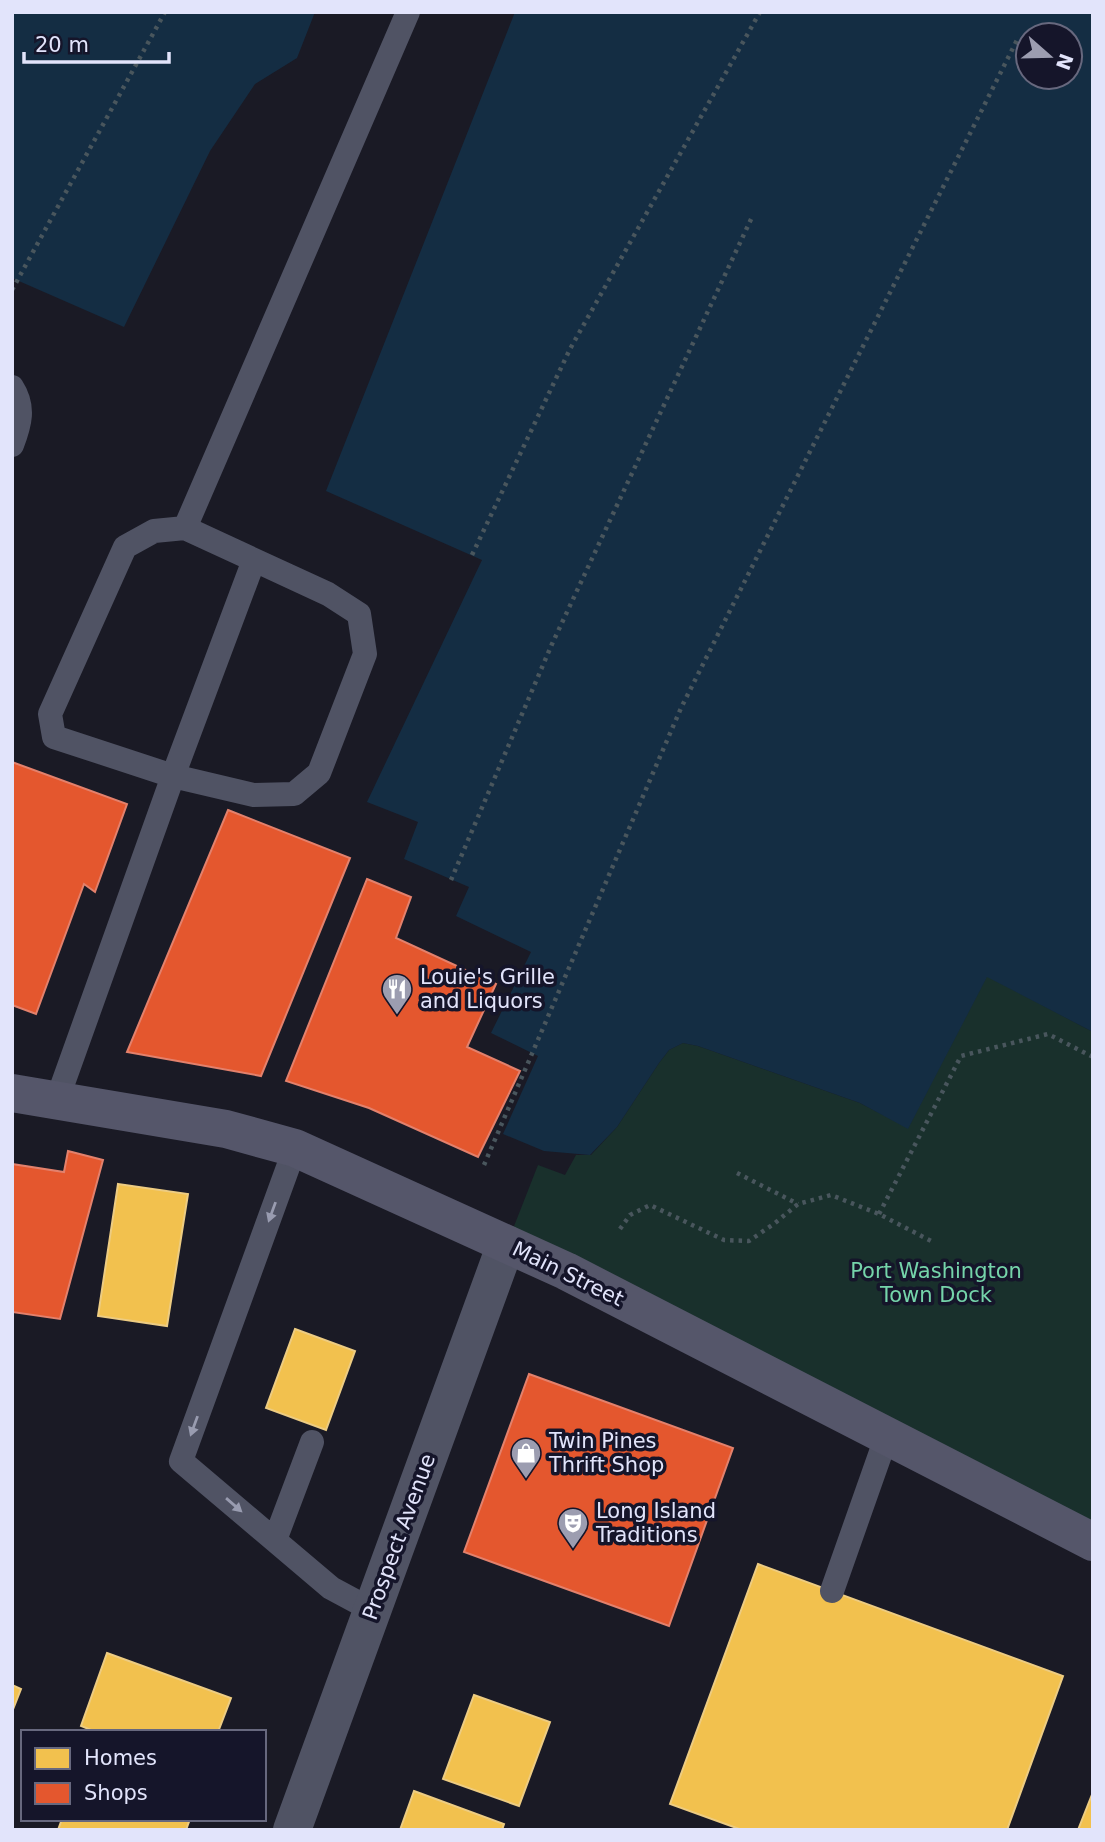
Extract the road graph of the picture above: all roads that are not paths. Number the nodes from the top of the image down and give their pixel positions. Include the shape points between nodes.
1 (408, 12) edge
2 (12, 387) edge
3 (12, 445) edge
4 (185, 528) junction
5 (254, 560) junction
6 (173, 776) junction
7 (12, 1093) edge
8 (57, 1100) junction
9 (295, 1148) junction
10 (506, 1244) junction
11 (887, 1434) junction
12 (312, 1442) dead end
13 (275, 1540) junction
14 (1093, 1542) edge
15 (832, 1591) dead end
16 (372, 1611) junction
17 (292, 1830) edge

1 - 4 lane
2 - 3 lane via 21,408
4 - 5 lane
4 - 6 lane via 153,531 125,547 50,714 54,737
5 - 6 lane
5 - 6 lane via 328,594 359,614 365,654 319,773 294,794 254,795
6 - 8 lane
7 - 8 main road, Main Street
8 - 9 main road, Main Street via 226,1129
9 - 10 main road, Main Street
9 -> 13 lane via 181,1461
10 - 11 main road, Main Street
10 - 16 street, Prospect Avenue
11 - 14 main road, Main Street
11 - 15 lane
12 - 13 lane
13 - 16 lane via 331,1588
16 - 17 street, Prospect Avenue

